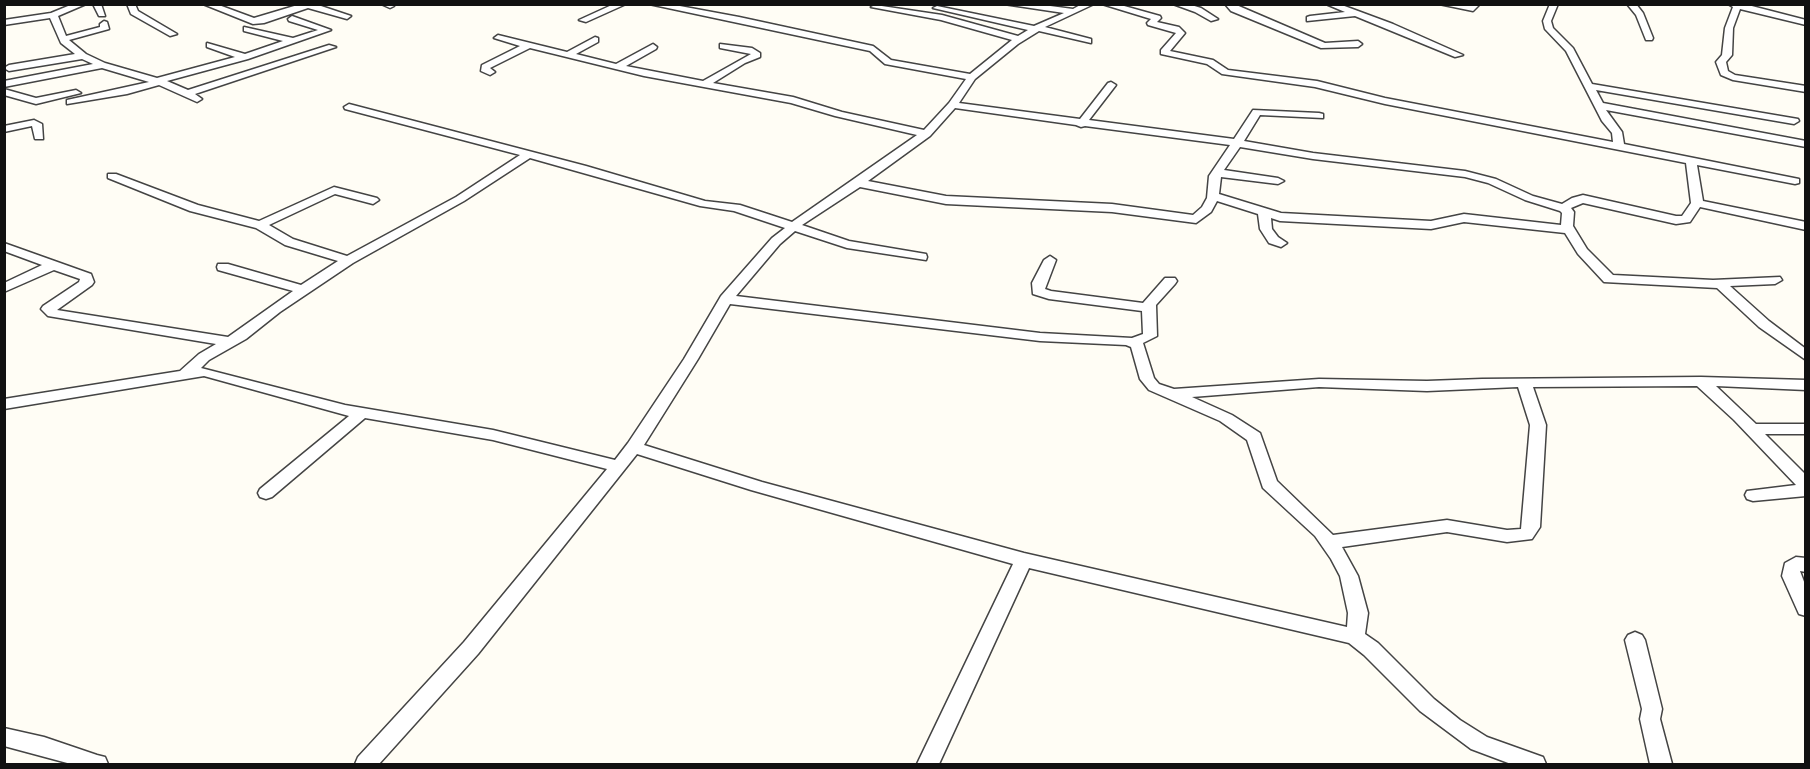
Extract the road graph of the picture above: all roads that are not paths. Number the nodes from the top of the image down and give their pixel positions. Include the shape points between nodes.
1 (82, 4) edge
2 (97, 4) edge
3 (131, 4) edge
4 (207, 4) edge
5 (622, 4) edge
6 (652, 4) edge
7 (915, 4) edge
8 (1008, 4) edge
9 (1090, 4) edge
10 (1106, 4) edge
11 (1178, 4) edge
12 (1229, 4) edge
13 (1330, 4) edge
14 (1443, 4) edge
15 (1476, 4) edge
16 (1631, 4) edge
17 (1782, 4) edge
18 (307, 5) edge
19 (1551, 5) edge
20 (1734, 5) edge
21 (874, 7) dead end
22 (1075, 11) junction
23 (1768, 13) junction
24 (102, 14) dead end
25 (1358, 14) junction
26 (53, 15) junction
27 (347, 15) dead end
28 (292, 19) dead end
29 (1214, 19) dead end
30 (1310, 19) dead end
31 (583, 20) dead end
32 (8, 23) edge
33 (1806, 23) edge
34 (104, 24) dead end
35 (247, 29) dead end
36 (1035, 29) junction
37 (4, 32) edge
38 (173, 34) dead end
39 (498, 38) dead end
40 (1649, 38) dead end
41 (63, 39) junction
42 (1019, 39) junction
43 (595, 40) dead end
44 (1088, 40) dead end
45 (292, 41) junction
46 (1358, 44) dead end
47 (210, 45) dead end
48 (526, 46) junction
49 (723, 46) dead end
50 (332, 47) dead end
51 (653, 47) dead end
52 (1458, 55) dead end
53 (83, 56) junction
54 (566, 56) junction
55 (245, 57) junction
56 (102, 65) junction
57 (619, 66) junction
58 (9, 68) dead end
59 (490, 72) dead end
60 (972, 77) junction
61 (158, 81) junction
62 (4, 84) edge
63 (704, 84) junction
64 (1111, 85) dead end
65 (1589, 86) junction
66 (1806, 90) edge
67 (4, 92) edge
68 (186, 94) junction
69 (197, 99) dead end
70 (953, 105) junction
71 (1601, 106) junction
72 (349, 107) dead end
73 (1319, 116) dead end
74 (1794, 121) dead end
75 (1081, 124) junction
76 (4, 129) edge
77 (926, 134) junction
78 (39, 137) dead end
79 (1238, 144) junction
80 (1806, 144) edge
81 (1618, 147) junction
82 (527, 155) junction
83 (1691, 162) junction
84 (1218, 173) junction
85 (112, 176) dead end
86 (1278, 181) dead end
87 (1795, 181) dead end
88 (858, 183) junction
89 (1213, 196) junction
90 (373, 200) dead end
91 (1697, 203) junction
92 (1564, 208) junction
93 (1264, 213) junction
94 (260, 225) junction
95 (1806, 226) edge
96 (792, 227) junction
97 (1570, 230) junction
98 (1281, 243) dead end
99 (4, 247) edge
100 (921, 257) dead end
101 (348, 260) junction
102 (1050, 260) dead end
103 (51, 266) junction
104 (224, 267) dead end
105 (1170, 280) dead end
106 (1775, 280) dead end
107 (1718, 282) junction
108 (4, 288) edge
109 (303, 290) junction
110 (726, 299) junction
111 (1149, 308) junction
112 (230, 342) junction
113 (1134, 342) junction
114 (1806, 356) edge
115 (186, 374) junction
116 (1701, 381) junction
117 (1524, 383) junction
118 (1806, 385) edge
119 (1172, 394) junction
120 (4, 404) edge
121 (362, 413) junction
122 (1751, 429) junction
123 (1806, 429) edge
124 (634, 447) junction
125 (619, 466) junction
126 (1806, 488) edge
127 (266, 493) dead end
128 (1753, 495) dead end
129 (1329, 542) junction
130 (1024, 560) junction
131 (1806, 565) edge
132 (1806, 609) edge
133 (1355, 637) junction
134 (1635, 640) dead end
135 (4, 737) edge
136 (371, 763) edge
137 (97, 765) edge
138 (928, 765) edge
139 (1535, 765) edge
140 (1660, 765) edge

1 - 26 street
2 - 24 street
3 - 38 street via 134,12
4 - 18 street via 255,21
5 - 31 street
6 - 60 street via 873,50 888,62
7 - 36 street
8 - 22 street
9 - 22 street
10 - 81 street via 1155,16 1151,23 1181,33 1164,52 1210,62 1225,72 1317,84
11 - 29 street
12 - 46 street via 1324,46
13 - 25 street
14 - 15 street via 1473,9
16 - 40 street
17 - 23 street
18 - 27 street
19 - 65 street via 1549,29 1570,50
20 - 23 street
20 - 66 street via 1727,56 1721,62 1724,73
21 - 42 street via 942,18
22 - 36 street
23 - 33 street
25 - 30 street
25 - 52 street
26 - 32 street
26 - 41 street
28 - 45 street via 327,30
32 - 37 street
34 - 41 street via 105,29
35 - 45 street
36 - 42 street
36 - 44 street
39 - 48 street
41 - 53 street
42 - 60 street
43 - 54 street
45 - 55 street
47 - 55 street
48 - 54 street
48 - 59 street via 485,67
49 - 63 street via 757,55
50 - 68 street
51 - 57 street
53 - 56 street
53 - 58 street
54 - 57 street
55 - 61 street
56 - 61 street
56 - 62 street
57 - 63 street
60 - 70 street
61 - 67 street via 127,91 32,100
61 - 68 street
63 - 77 street via 805,103
64 - 75 street
65 - 71 street
65 - 74 street
68 - 69 street
70 - 75 street
70 - 77 street
71 - 80 street
71 - 81 street via 1617,132
72 - 82 street
73 - 79 street via 1257,112
75 - 79 street
76 - 78 street via 34,123
77 - 88 street
79 - 84 street
79 - 92 street via 1480,177
81 - 83 street
82 - 96 street via 704,204 736,208
82 - 101 street via 460,199
83 - 87 street
83 - 91 street
84 - 86 street
84 - 89 street
85 - 94 street via 194,208
88 - 89 street via 946,201 1112,208 1190,219 1199,218
88 - 96 street
89 - 93 street
90 - 94 street via 334,190
91 - 92 street via 1690,216 1681,220 1583,199
91 - 95 street
92 - 97 street
93 - 97 street via 1431,225 1464,218
93 - 98 street via 1266,230
94 - 101 street via 290,242
96 - 100 street via 867,249
96 - 110 street
97 - 107 street via 1582,251 1609,279
99 - 103 street
101 - 109 street
102 - 111 street via 1038,291 1049,296
103 - 108 street
103 - 112 street via 88,279 48,309 53,313
104 - 109 street
105 - 111 street
106 - 107 street
107 - 114 street
109 - 112 street
110 - 113 street via 1040,337
110 - 124 street
111 - 113 street via 1150,336
112 - 115 street via 204,357
113 - 119 street via 1147,379 1154,387
115 - 120 street
115 - 121 street via 217,374
116 - 117 street
116 - 118 street
116 - 122 street
117 - 119 street via 1319,384
117 - 129 street via 1538,425 1531,527 1526,535 1508,536 1447,526
119 - 129 street via 1226,418 1254,437 1269,484
121 - 125 street via 493,435
121 - 127 street
122 - 123 street
122 - 126 street
124 - 125 street
124 - 130 street via 757,486
125 - 136 street via 471,648
126 - 128 street
129 - 133 street via 1349,576 1358,613
130 - 133 street
130 - 138 street
131 - 132 street via 1791,568
133 - 139 street via 1453,726 1479,743
134 - 140 street via 1652,709 1650,719
135 - 137 street

